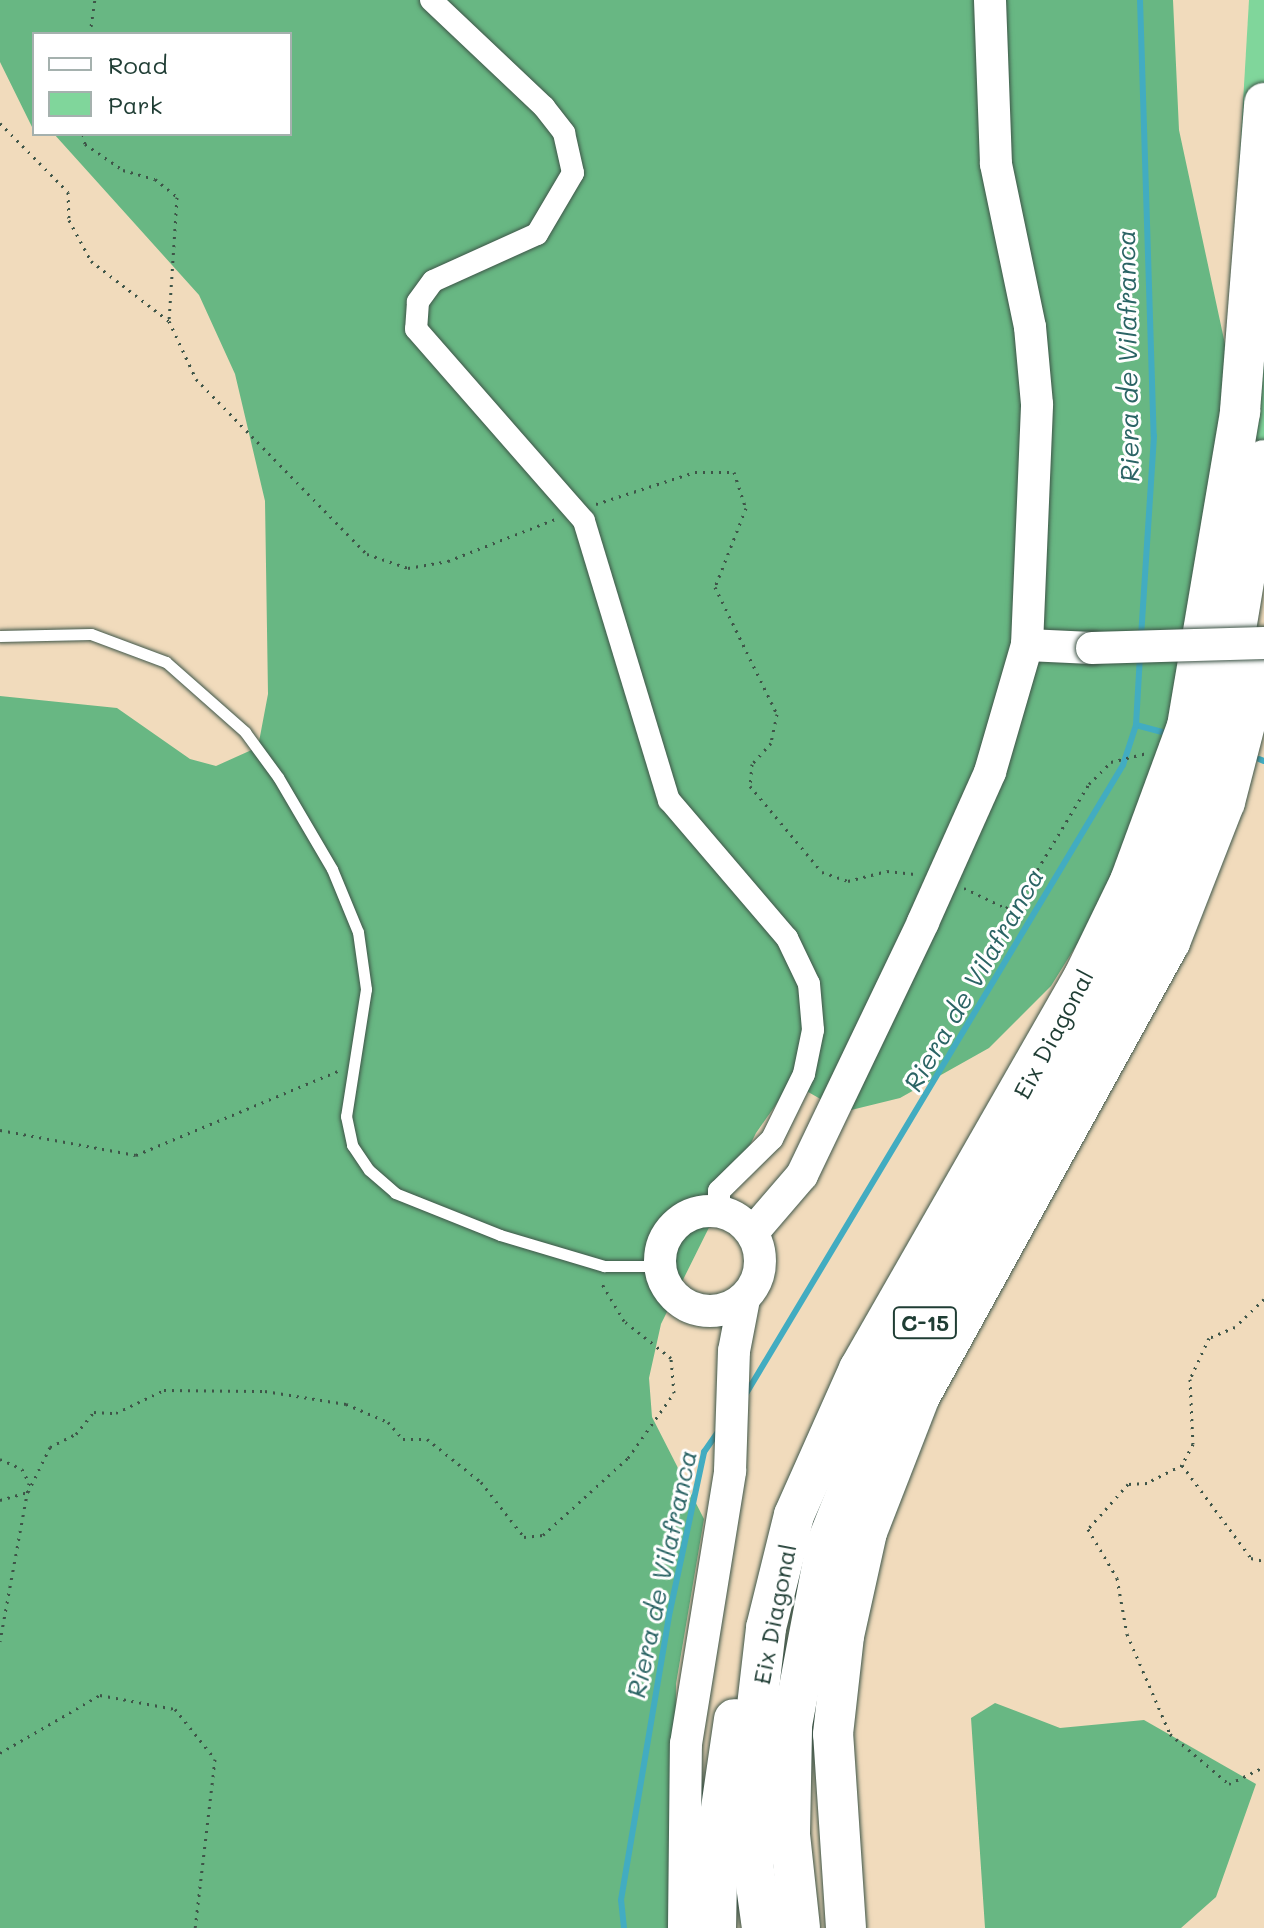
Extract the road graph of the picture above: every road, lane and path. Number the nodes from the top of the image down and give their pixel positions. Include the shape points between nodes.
1 (95, 0) edge
2 (431, 0) edge
3 (990, 0) edge
4 (90, 32) edge
5 (1264, 103) edge
6 (0, 123) edge
7 (85, 136) edge
8 (169, 321) junction
9 (1264, 460) edge
10 (577, 510) junction
11 (0, 636) edge
12 (1264, 643) edge
13 (1027, 645) junction
14 (1264, 651) edge
15 (1146, 753) dead end
16 (943, 878) junction
17 (356, 1064) junction
18 (0, 1130) edge
19 (719, 1211) junction
20 (753, 1232) junction
21 (604, 1266) junction
22 (660, 1266) junction
23 (744, 1299) junction
24 (1264, 1299) edge
25 (701, 1311) junction
26 (734, 1351) junction
27 (0, 1459) edge
28 (1182, 1465) junction
29 (28, 1492) junction
30 (0, 1500) edge
31 (794, 1515) junction
32 (1264, 1561) edge
33 (0, 1641) edge
34 (0, 1753) edge
35 (1264, 1767) edge
36 (195, 1928) edge
37 (684, 1928) edge
38 (716, 1928) edge
39 (762, 1928) edge
40 (800, 1928) edge
41 (846, 1928) edge

1 - 4 path
2 - 10 street via 544,107 564,133 573,173 537,234 433,281 418,302 416,329
3 - 13 street via 996,164 1030,327 1037,404
5 - 31 highway, Eix Diagonal / C-15 via 1240,411 1187,726 1130,881 1083,978 859,1369
6 - 8 path via 68,192 69,220 91,261
7 - 8 path via 98,152 177,197
8 - 10 path via 196,379 290,484 386,565 448,561
9 - 40 highway, Eix Diagonal / C-15 via 1226,690 1172,861 1077,1061 880,1409 826,1545 792,1725 790,1834
10 - 16 path via 695,472 734,472 746,508 715,587 777,714 771,743 752,764 750,786 822,872 848,881 887,871
10 - 19 street via 599,557 669,800 787,938 814,1007 793,1099 772,1139 719,1191
11 - 17 lane via 91,634 130,645 166,662 245,732 311,829 358,932 366,989
12 - 13 street, bridge
13 - 16 street via 990,772
14 - 41 highway via 1225,802 1170,942 920,1396 872,1519 844,1636 833,1734
15 - 16 path via 1111,762 1089,784 1033,881 1006,908
16 - 20 street via 802,1175
17 - 18 path via 136,1155
17 - 21 lane via 346,1116 352,1145 395,1193
19 - 20 street
19 - 22 street via 677,1222
20 - 23 street via 761,1259
21 - 22 lane
21 - 29 path via 604,1293 624,1321 671,1358 674,1393 628,1458 543,1535 524,1537 481,1482 427,1439 403,1439 388,1422 310,1395 302,1401 265,1391 164,1390 116,1413 94,1412 76,1434 50,1447
22 - 25 street via 671,1293
23 - 25 street
23 - 26 street
24 - 28 path via 1235,1327 1209,1338 1190,1379 1193,1444
25 - 26 street
26 - 37 street via 730,1471 686,1744
27 - 29 path via 22,1469
28 - 32 path via 1251,1558
28 - 35 path via 1147,1483 1128,1484 1088,1529 1091,1543 1117,1578 1127,1634 1170,1734 1229,1784
29 - 30 path
29 - 33 path
31 - 38 highway via 773,1544 748,1622 718,1829
31 - 39 highway, Eix Diagonal / C-15 via 766,1628 754,1732 753,1863
34 - 36 path via 100,1695 175,1709 215,1759

